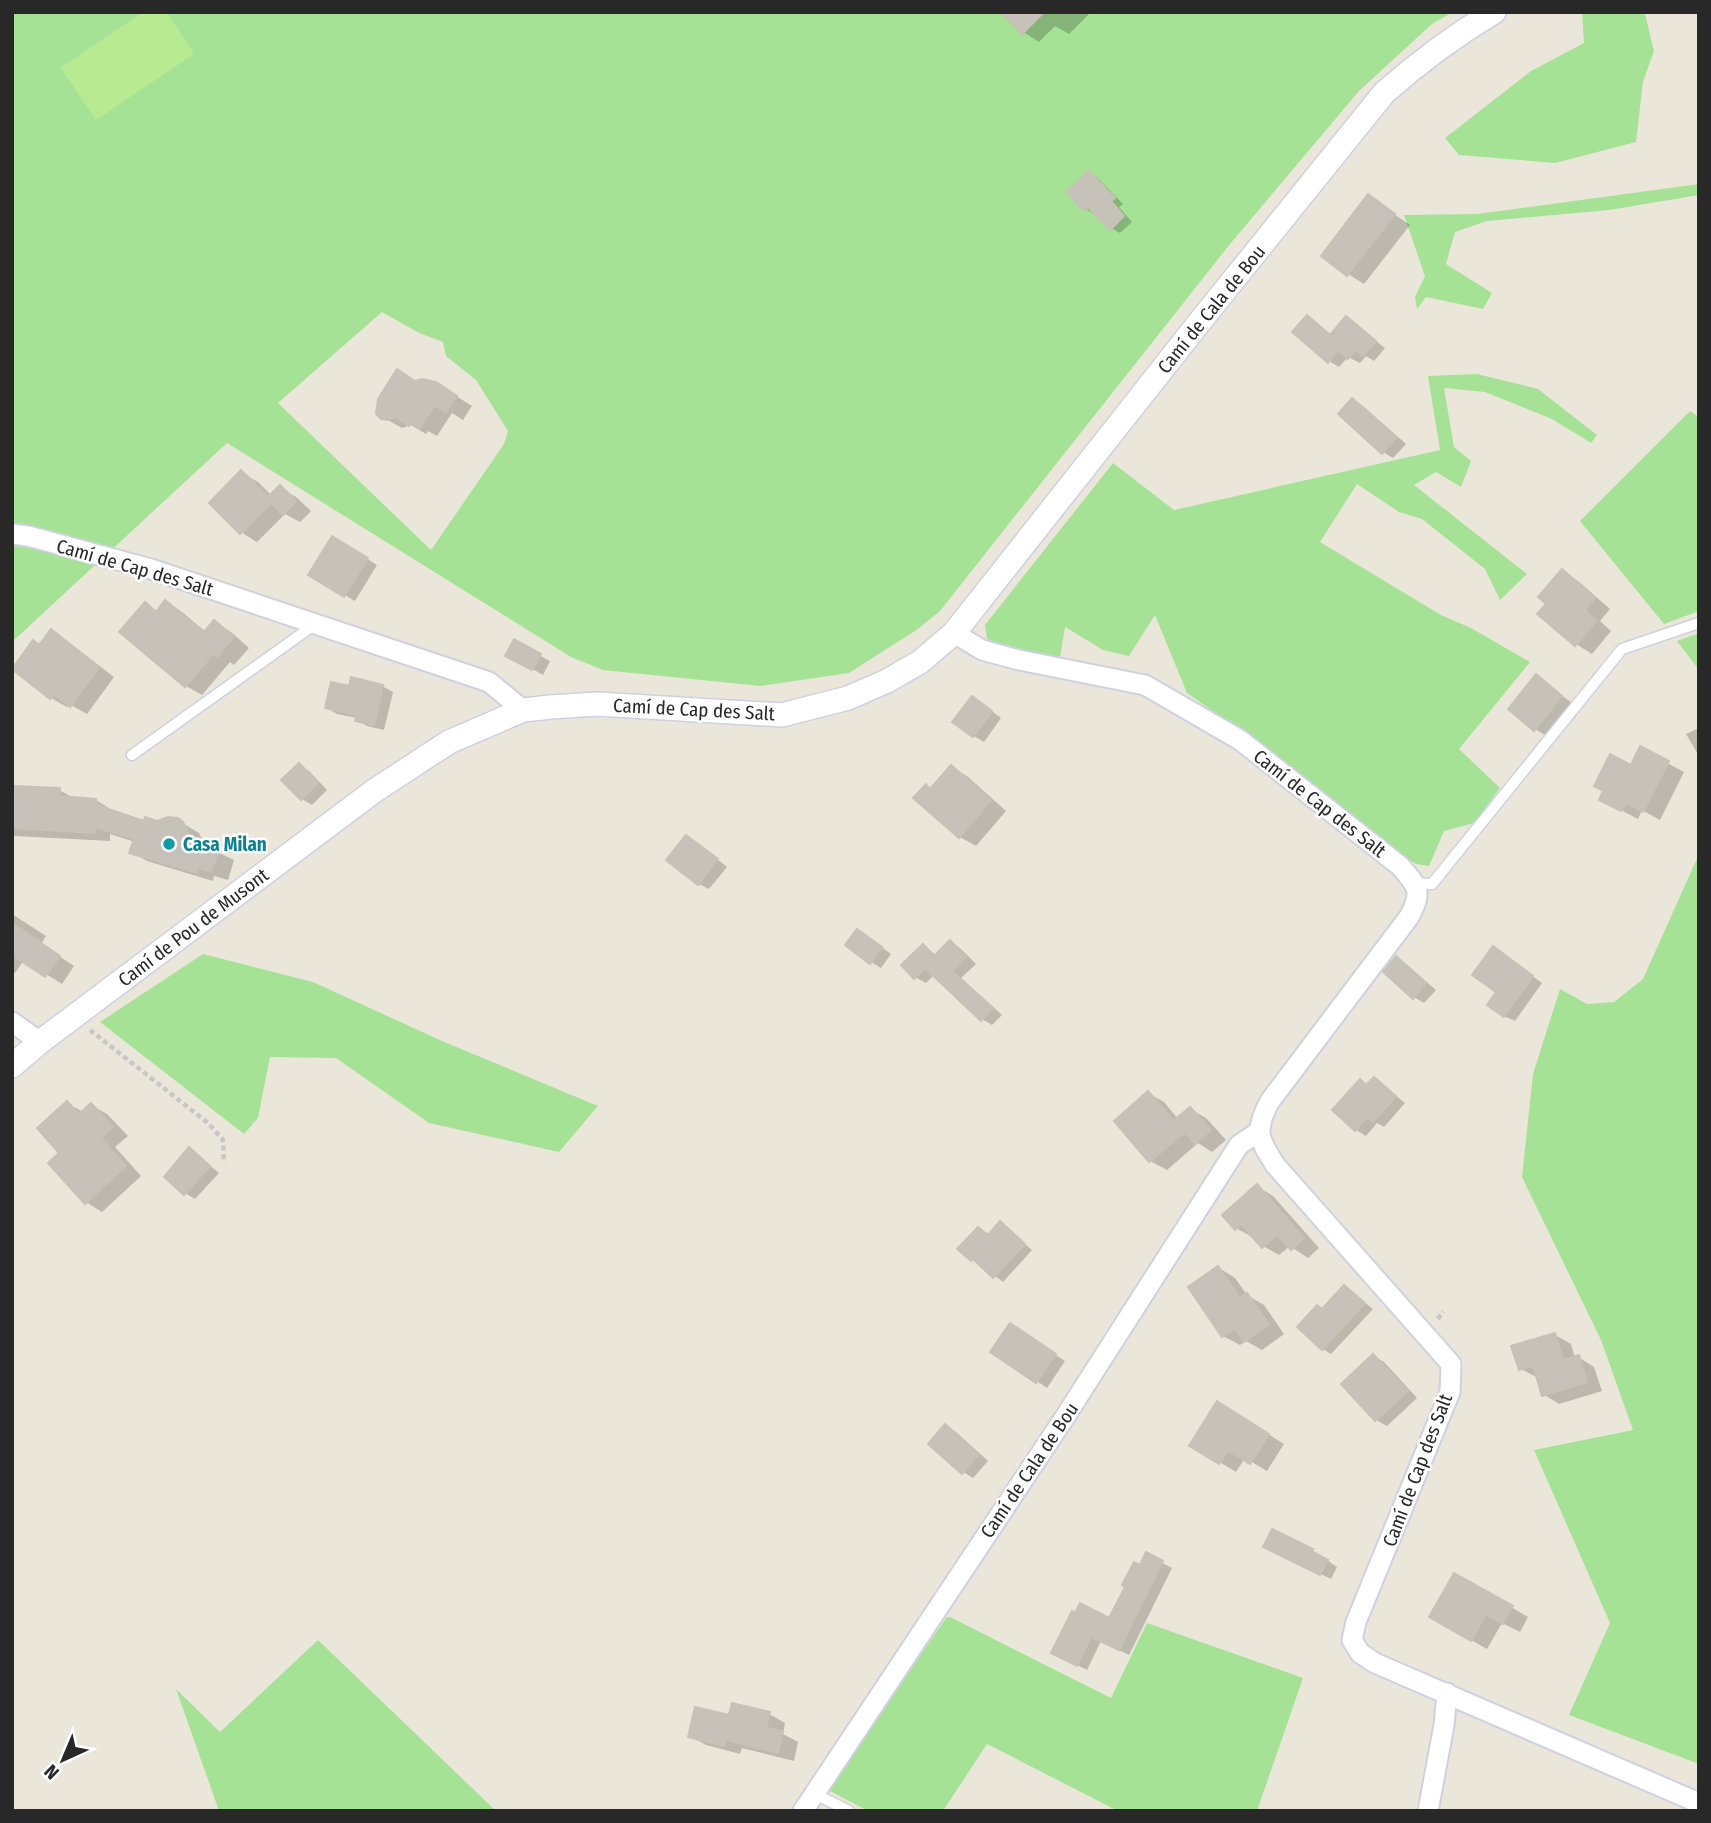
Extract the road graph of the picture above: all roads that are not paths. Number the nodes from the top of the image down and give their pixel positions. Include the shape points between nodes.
1 (1494, 12) edge
2 (12, 534) edge
3 (1699, 623) edge
4 (315, 624) junction
5 (954, 633) junction
6 (523, 710) junction
7 (132, 755) dead end
8 (1415, 883) junction
9 (12, 1022) edge
10 (40, 1042) junction
11 (12, 1066) edge
12 (1258, 1132) junction
13 (1447, 1693) junction
14 (815, 1794) junction
15 (1699, 1802) edge
16 (803, 1811) edge
17 (849, 1811) edge
18 (1428, 1811) edge

1 - 5 street, Camí de Cala de Bou via 1463,30 1384,93
2 - 4 street, Camí de Cap des Salt via 151,569
3 - 8 lane via 1622,649 1432,884
4 - 6 street, Camí de Cap des Salt via 489,682
4 - 7 lane
5 - 6 street, Camí de Cap des Salt via 920,662 887,681 848,698 782,715 597,704
5 - 8 street, Camí de Cap des Salt via 982,650 1007,657 1145,685 1240,740 1400,866
6 - 10 street, Camí de Pou de Musont via 449,742 374,791
8 - 12 street via 1418,901 1409,917 1270,1101
9 - 10 street
10 - 11 street, Camí de Pou de Musont
12 - 13 street, Camí de Cap des Salt via 1276,1166 1451,1364 1450,1392 1352,1640 1360,1653 1375,1662
12 - 14 street, Camí de Cala de Bou via 1239,1145
13 - 15 street, Camí de Cap des Salt
13 - 18 street
14 - 16 street, Camí de Cala de Bou
14 - 17 lane

